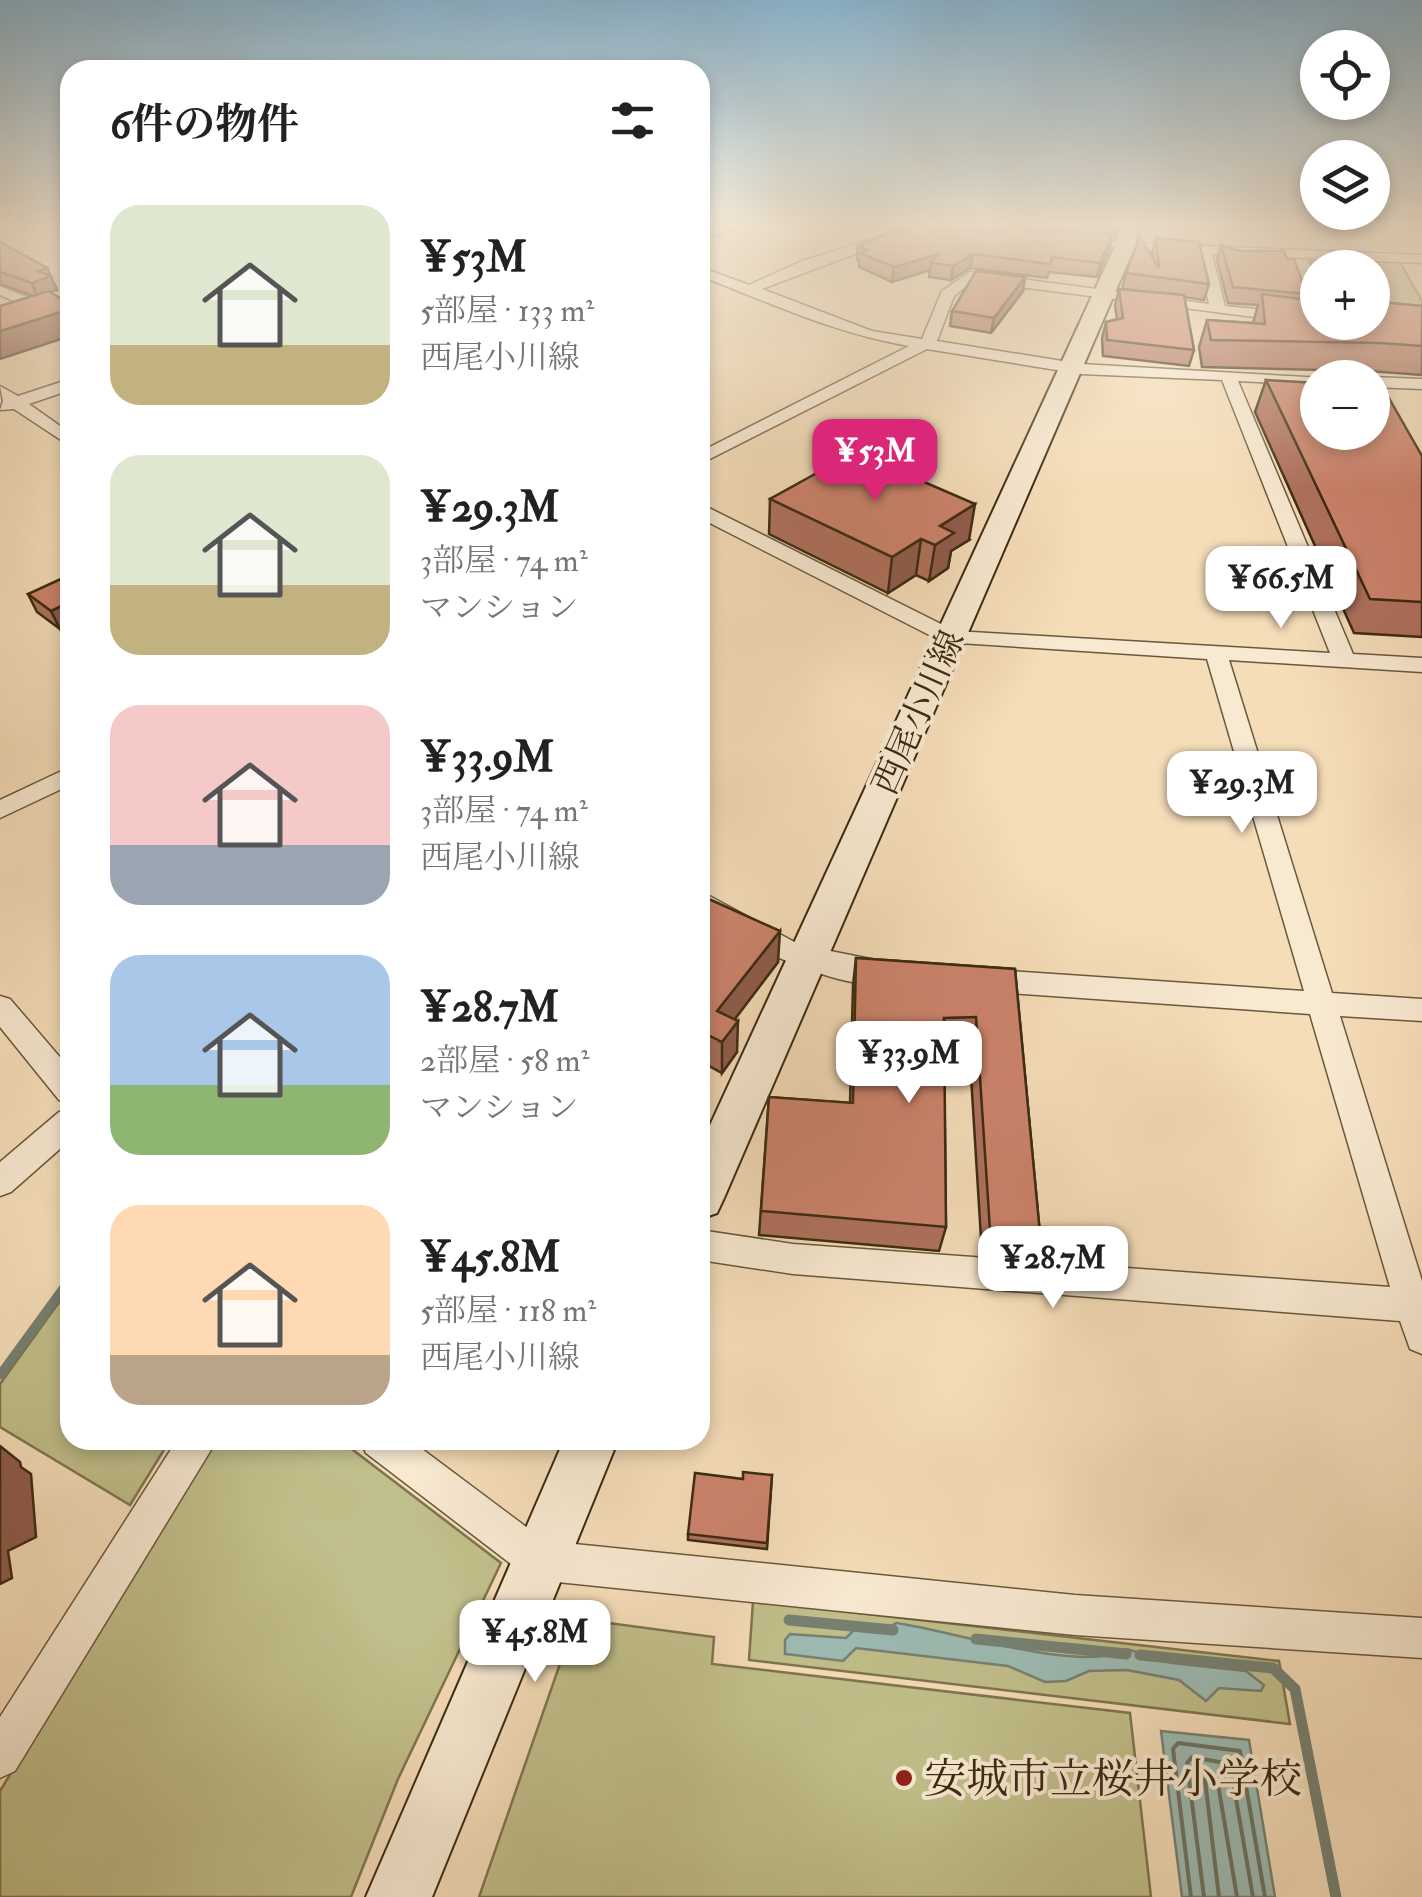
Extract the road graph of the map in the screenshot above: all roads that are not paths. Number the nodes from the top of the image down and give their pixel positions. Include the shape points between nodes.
1 (807, 313) edge
2 (939, 313) edge
3 (1096, 313) edge
4 (1243, 313) edge
5 (1300, 318) edge
6 (925, 344) junction
7 (1071, 368) junction
8 (1228, 376) junction
9 (1300, 379) edge
10 (1390, 383) edge
11 (1422, 384) edge
12 (60, 386) edge
13 (5, 400) edge
14 (60, 435) edge
15 (710, 453) edge
16 (710, 515) edge
17 (951, 637) junction
18 (1216, 653) junction
19 (1344, 660) junction
20 (1422, 664) edge
21 (60, 780) edge
22 (0, 810) edge
23 (710, 909) edge
24 (808, 960) junction
25 (1320, 1003) junction
26 (0, 1007) edge
27 (1422, 1010) edge
28 (60, 1079) edge
29 (60, 1130) edge
30 (710, 1176) edge
31 (0, 1182) edge
32 (710, 1247) edge
33 (1419, 1316) edge
34 (192, 1450) edge
35 (392, 1450) edge
36 (587, 1450) edge
37 (538, 1560) junction
38 (1422, 1638) edge
39 (0, 1756) edge
40 (398, 1897) edge

1 - 6 street via 859,333
2 - 6 street
3 - 7 main road, 西尾小川線
4 - 5 street
6 - 7 street
6 - 15 street
7 - 8 street
7 - 17 main road, 西尾小川線
8 - 9 street
8 - 19 street
10 - 11 street
12 - 13 street
13 - 14 street
16 - 17 street
17 - 18 street
17 - 24 main road, 西尾小川線
18 - 19 street
18 - 25 street
19 - 20 street
21 - 22 street
23 - 24 street
24 - 25 street via 824,967
24 - 30 main road, 西尾小川線
25 - 27 street
25 - 33 street
26 - 28 street
29 - 31 street
32 - 33 street
34 - 39 street
35 - 37 street
36 - 37 main road
37 - 38 street via 1075,1616
37 - 40 main road

